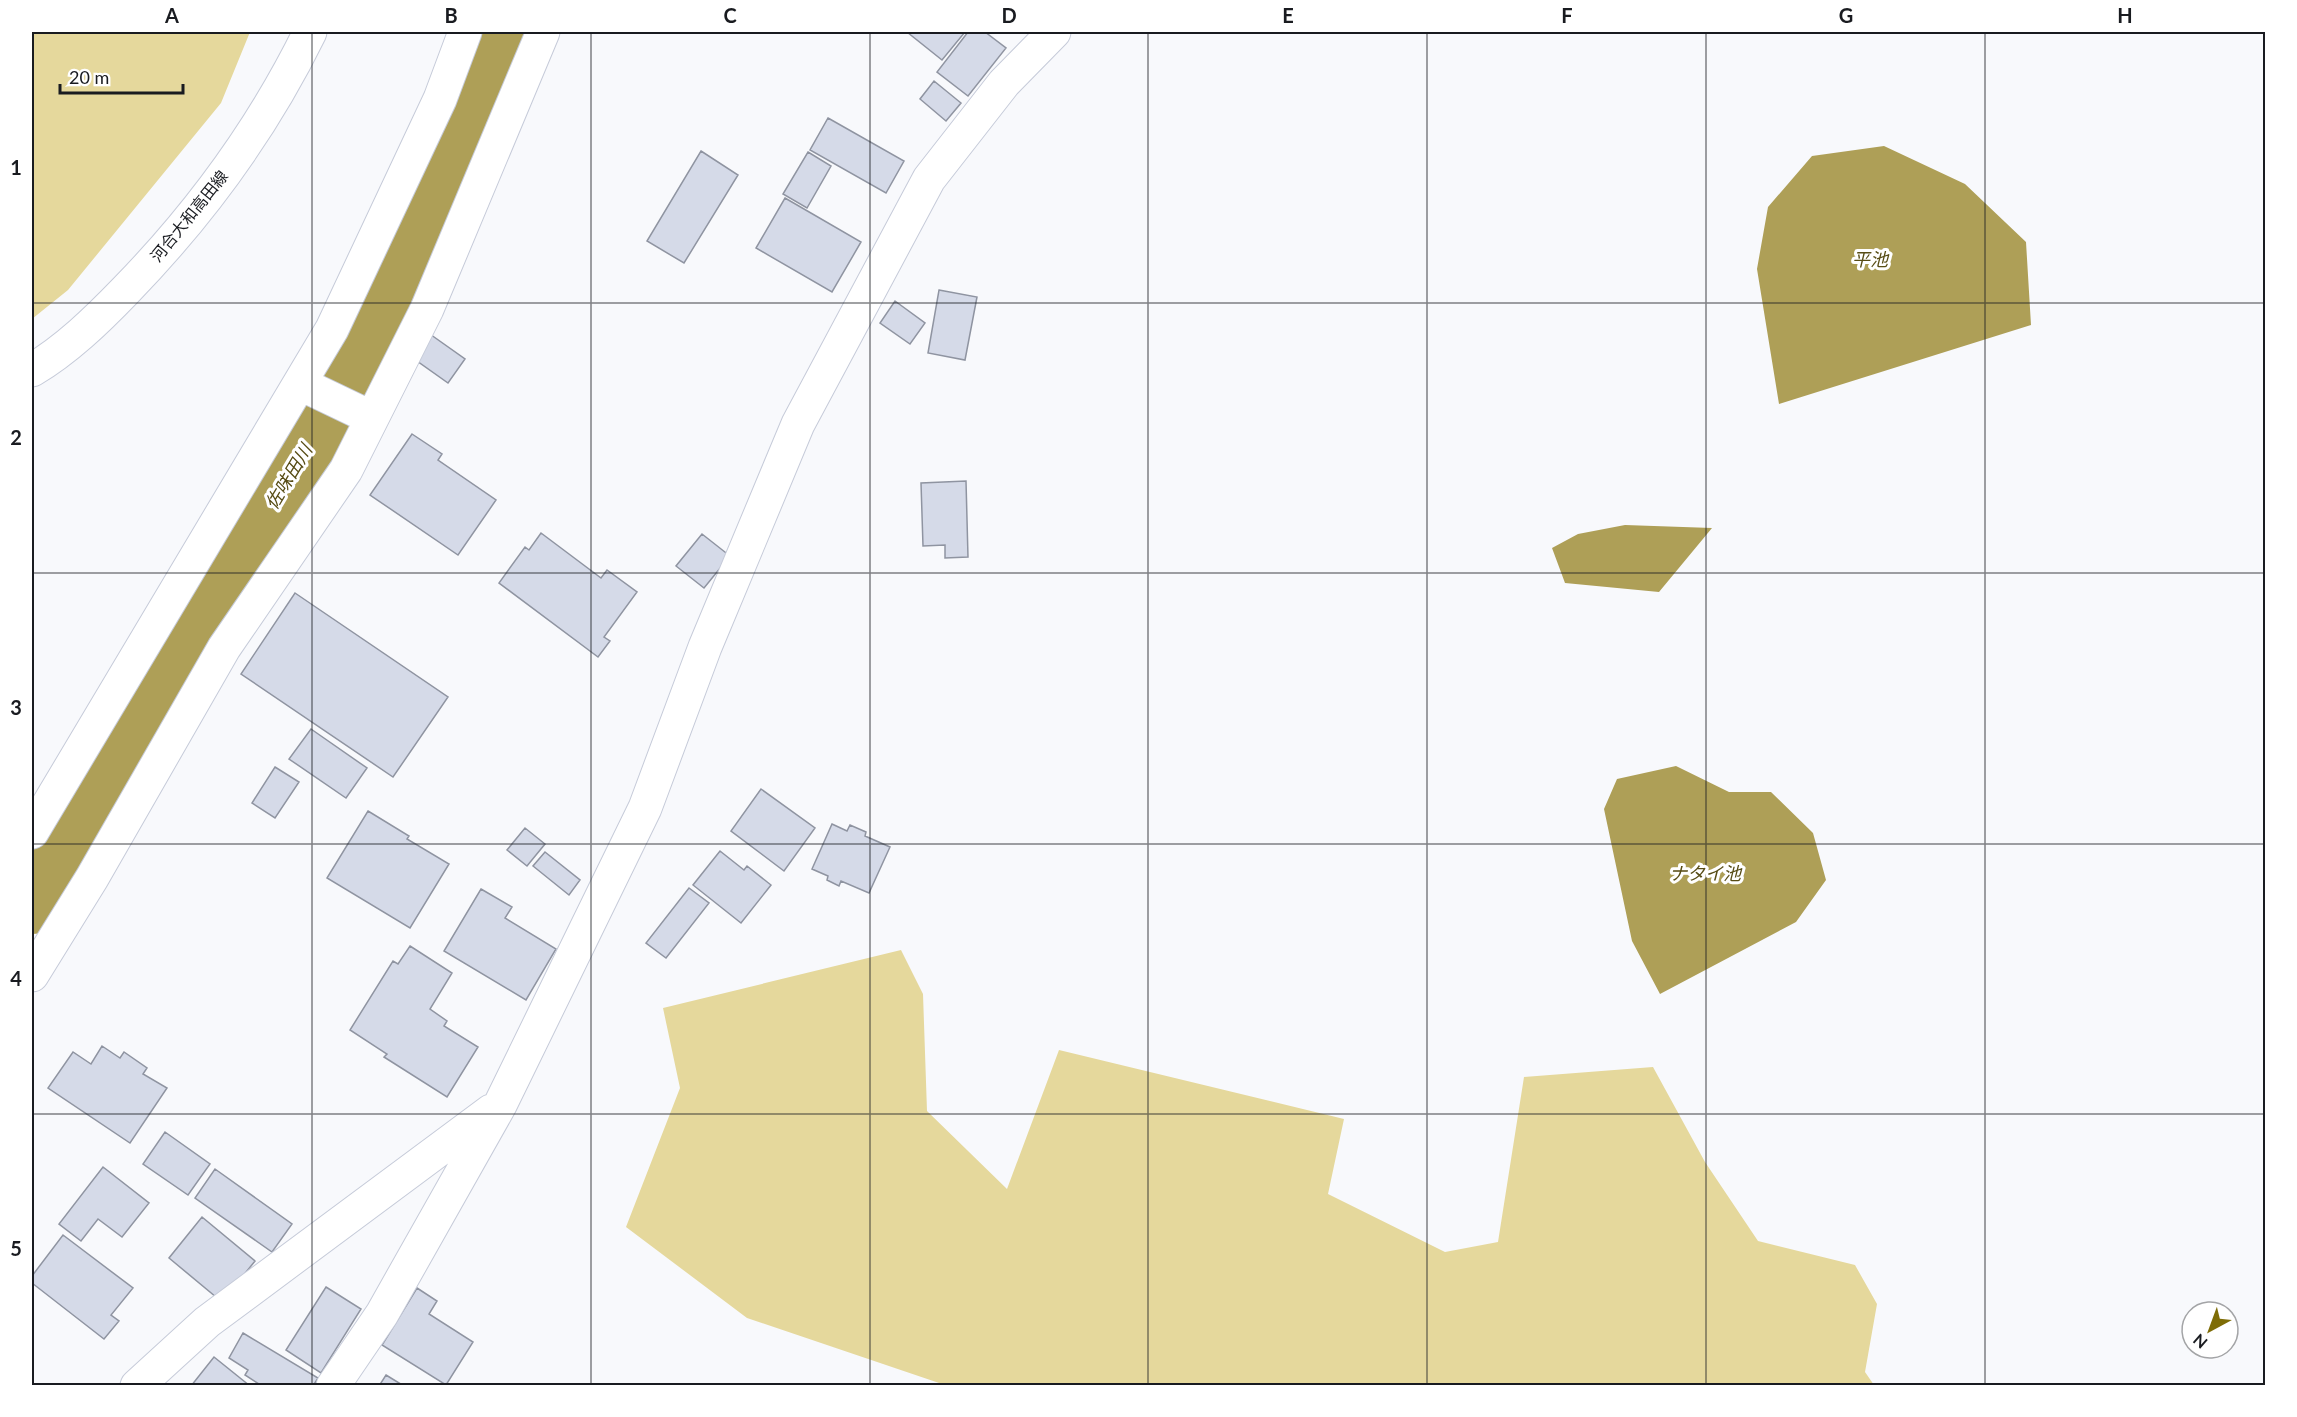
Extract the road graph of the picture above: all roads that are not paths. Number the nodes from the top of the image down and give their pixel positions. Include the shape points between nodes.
1 (310, 32) edge
2 (465, 32) edge
3 (543, 32) edge
4 (1054, 32) edge
5 (32, 370) edge
6 (301, 384) junction
7 (372, 418) junction
8 (32, 832) edge
9 (32, 975) edge
10 (500, 1105) junction
11 (137, 1386) edge
12 (333, 1386) edge

1 - 5 street, 河合大和高田線 via 259,125 161,254 99,317
2 - 6 street via 440,99 332,329
3 - 7 street via 427,309
4 - 10 street via 1004,83 929,179 798,424 705,647 645,808
6 - 7 street
6 - 8 street
7 - 9 street via 346,470 224,648
10 - 11 street via 207,1322
10 - 12 street via 382,1314

